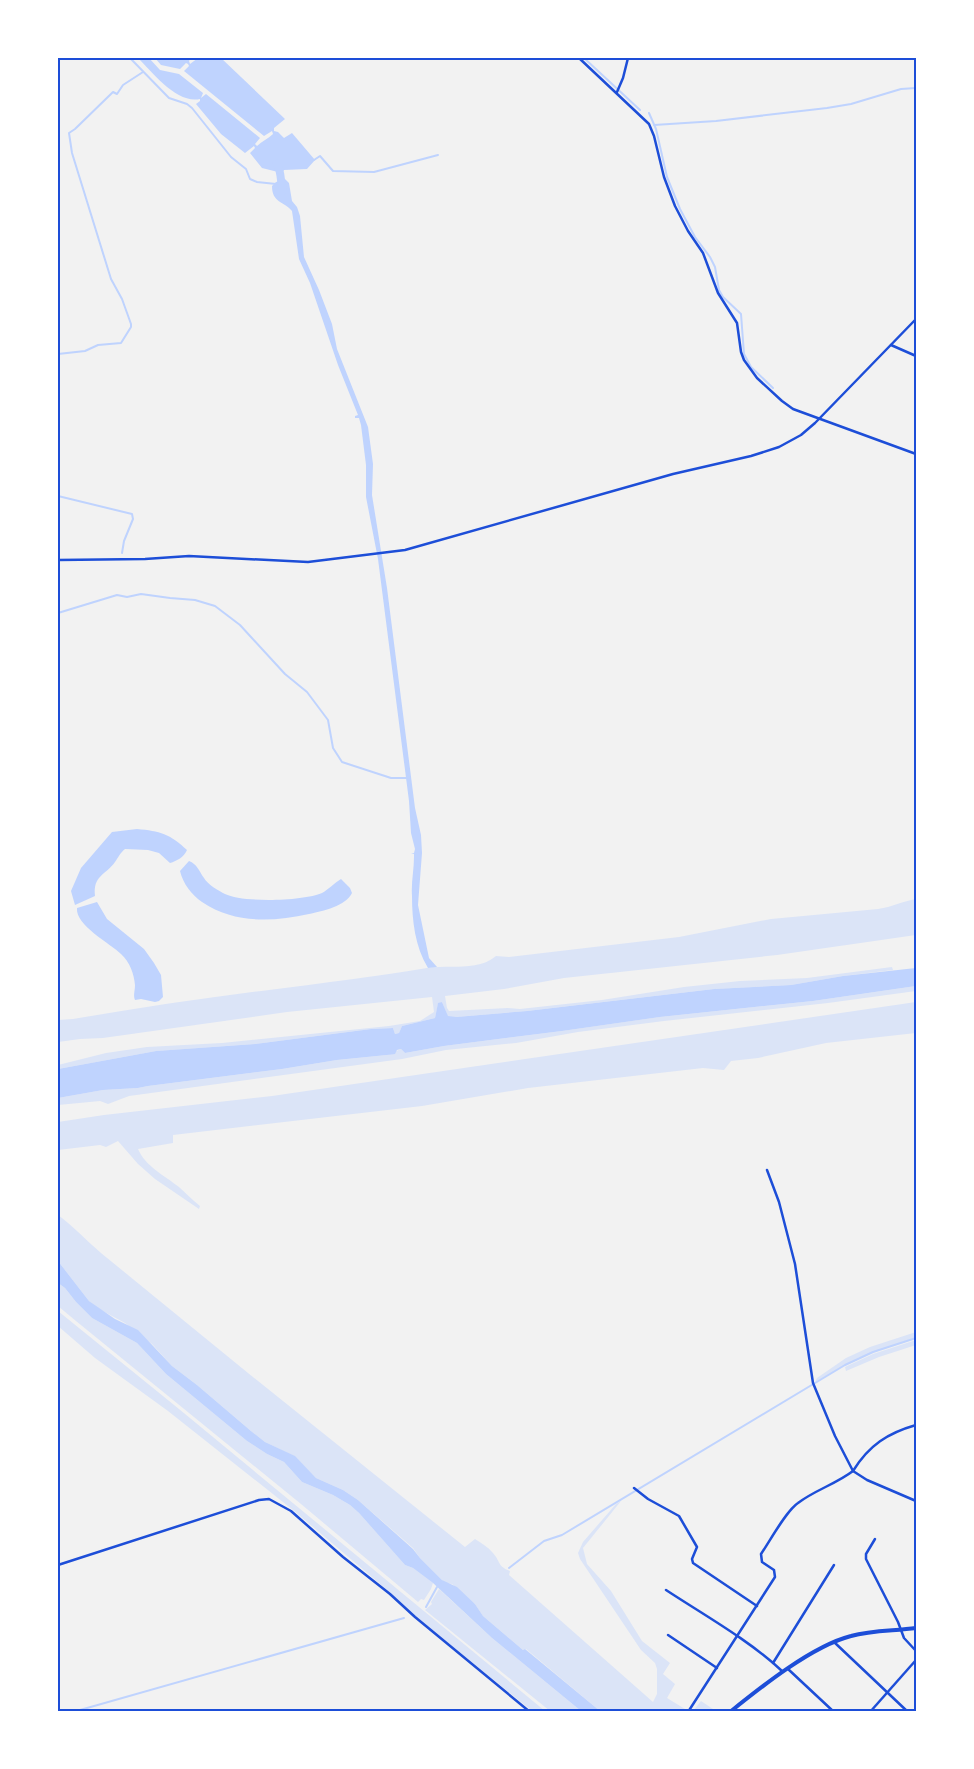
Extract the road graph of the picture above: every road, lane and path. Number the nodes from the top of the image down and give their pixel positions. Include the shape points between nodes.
1 (579, 58) edge
2 (628, 58) edge
3 (617, 92) junction
4 (916, 319) edge
5 (912, 324) junction
6 (916, 325) edge
7 (891, 345) junction
8 (916, 356) edge
9 (819, 420) junction
10 (916, 454) edge
11 (58, 560) edge
12 (767, 1170) dead end
13 (916, 1424) edge
14 (853, 1471) junction
15 (634, 1488) dead end
16 (916, 1501) edge
17 (875, 1539) dead end
18 (58, 1565) edge
19 (834, 1565) dead end
20 (666, 1590) dead end
21 (757, 1606) junction
22 (916, 1628) edge
23 (900, 1630) junction
24 (668, 1635) dead end
25 (737, 1637) junction
26 (834, 1642) junction
27 (916, 1651) edge
28 (916, 1660) edge
29 (773, 1663) junction
30 (717, 1668) junction
31 (788, 1669) junction
32 (783, 1672) junction
33 (887, 1692) junction
34 (530, 1712) edge
35 (688, 1712) edge
36 (730, 1712) edge
37 (834, 1712) edge
38 (870, 1712) edge
39 (908, 1712) edge

1 - 3 street
2 - 3 street
3 - 9 street via 649,124 675,206 703,253 718,293 737,323 741,352 748,368 782,401
4 - 5 street
5 - 6 street
5 - 7 street
7 - 8 street
7 - 9 street
9 - 10 street
9 - 11 street via 779,447 751,456 674,474 405,550 308,562 189,556
12 - 14 street via 795,1264 814,1387
13 - 14 street via 882,1438
14 - 16 street
14 - 21 street via 797,1503 790,1511 761,1554 762,1562 774,1570 775,1578
15 - 21 street via 679,1516 697,1548 692,1563
17 - 23 street via 866,1559
18 - 34 street via 269,1499 291,1511
19 - 29 street
20 - 25 street
21 - 25 street
22 - 23 main road
23 - 26 main road via 852,1636
23 - 27 street
24 - 30 street
25 - 29 street
25 - 30 street
26 - 31 main road
26 - 33 street
28 - 33 street
29 - 32 street
30 - 35 street
31 - 32 main road
31 - 37 street
32 - 36 main road
33 - 38 street
33 - 39 street

